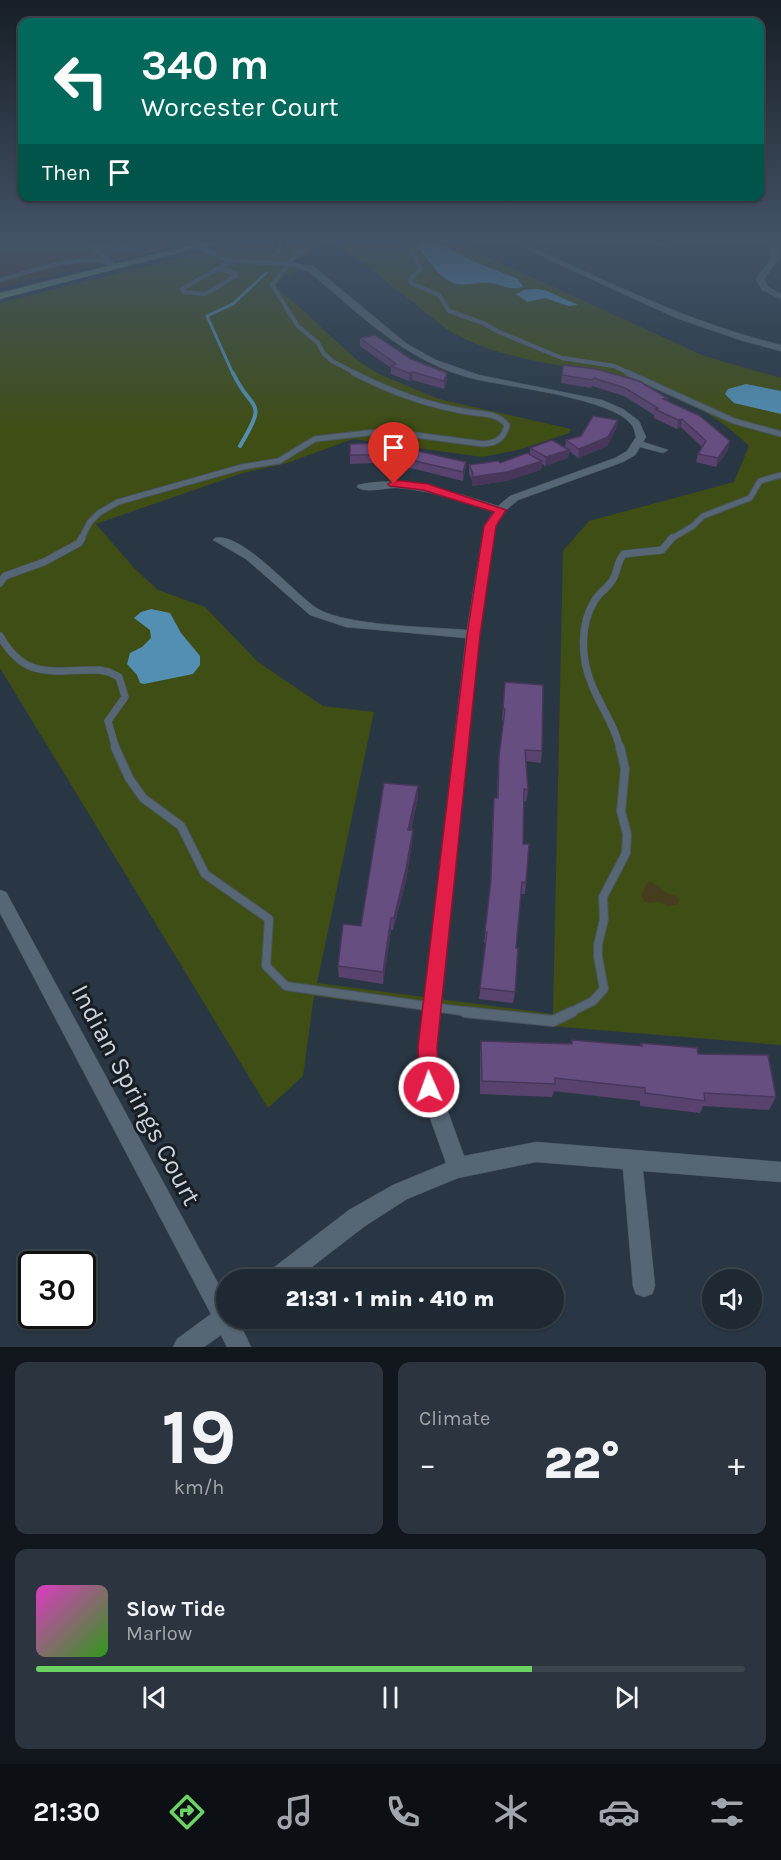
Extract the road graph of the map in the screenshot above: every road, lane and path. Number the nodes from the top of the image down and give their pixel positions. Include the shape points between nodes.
1 (285, 305) edge
2 (357, 305) edge
3 (445, 305) edge
4 (656, 305) edge
5 (781, 348) edge
6 (781, 434) edge
7 (638, 444) junction
8 (663, 450) dead end
9 (781, 475) edge
10 (362, 487) dead end
11 (500, 510) junction
12 (219, 540) dead end
13 (0, 583) edge
14 (473, 635) junction
15 (0, 636) edge
16 (0, 897) edge
17 (432, 1008) junction
18 (632, 1160) junction
19 (458, 1168) junction
20 (781, 1172) edge
21 (290, 1269) edge
22 (644, 1286) dead end
23 (216, 1298) edge
24 (216, 1324) edge
25 (231, 1329) edge
26 (185, 1347) edge
27 (239, 1347) edge

1 - 13 lane via 298,326 328,358 406,395 502,419 507,425 506,432 490,444 386,431 315,439 279,461 242,467 118,502 90,522 79,543 44,562 5,576
2 - 7 street via 405,346 433,362 477,378 599,402 620,411 636,423 641,436
3 - 6 lane via 449,311 562,358 614,366 734,421
4 - 5 street via 733,336
7 - 8 street
7 - 11 street via 619,460 514,498
9 - 17 lane via 763,479 753,495 742,502 703,516 674,536 663,550 624,554 613,580 595,600 586,621 583,639 592,685 616,729 625,769 621,811 627,834 626,853 603,897 598,957 604,988 600,995 553,1021
10 - 11 street via 424,487
11 - 14 street via 490,526
12 - 14 street via 250,556 314,612 329,619
14 - 17 street
15 - 17 lane via 22,664 41,671 102,670 117,675 125,697 108,721 116,754 144,799 176,821 204,873 269,919 266,966 276,978 286,986
16 - 23 street, Indian Springs Court
17 - 19 street via 429,1087
18 - 19 street via 536,1152
18 - 20 street
18 - 22 street
19 - 21 street via 400,1192 357,1218
24 - 26 street
25 - 27 street, Indian Springs Court

